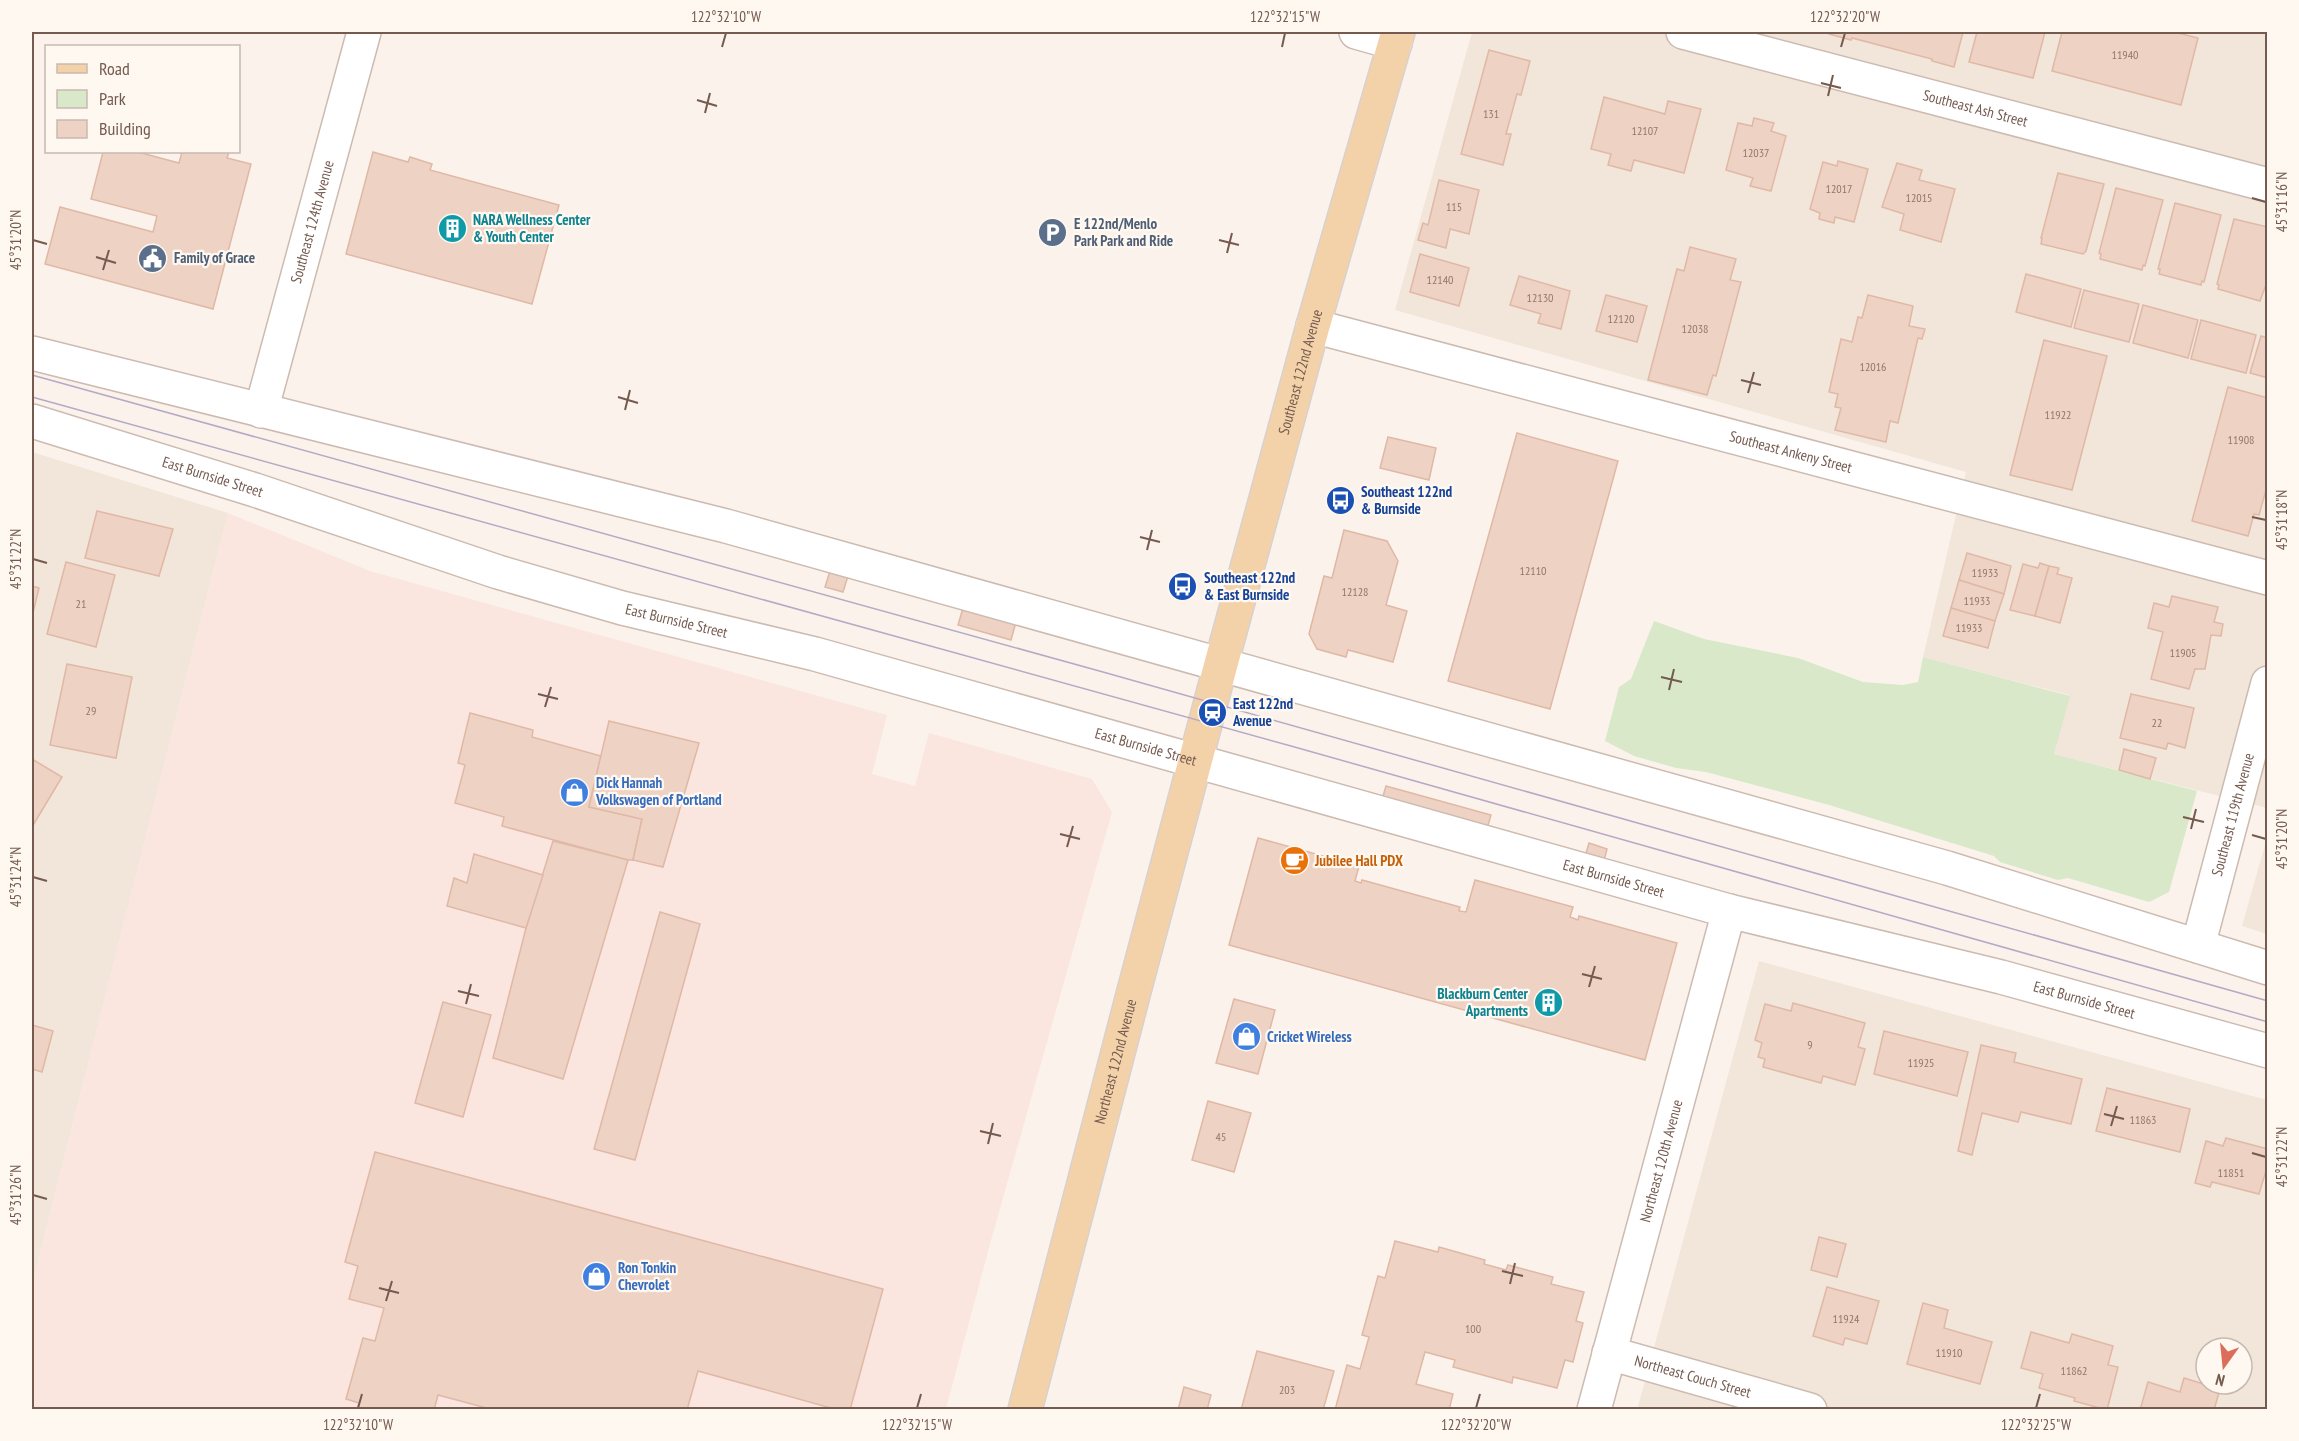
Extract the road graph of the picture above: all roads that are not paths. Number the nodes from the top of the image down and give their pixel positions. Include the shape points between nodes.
1 (364, 32) edge
2 (1356, 32) edge
3 (1683, 32) edge
4 (1397, 37) edge
5 (2268, 185) edge
6 (1313, 326) junction
7 (32, 353) edge
8 (261, 411) junction
9 (32, 421) edge
10 (2268, 578) edge
11 (1221, 664) junction
12 (2268, 683) edge
13 (1208, 714) joint
14 (1195, 761) junction
15 (1729, 911) junction
16 (2198, 946) junction
17 (2268, 968) edge
18 (2268, 1051) edge
19 (1609, 1353) junction
20 (1025, 1410) edge
21 (1593, 1410) edge
22 (1810, 1410) edge

1 - 8 street, Southeast 124th Avenue
2 - 4 street
3 - 5 street, Southeast Ash Street
4 - 6 main road, Southeast 122nd Avenue
6 - 10 street, Southeast Ankeny Street
6 - 11 main road, Southeast 122nd Avenue
7 - 8 street
8 - 11 street via 726,526
9 - 14 street, East Burnside Street via 255,489 498,572 622,608 815,654
11 - 13 main road, Southeast 122nd Avenue
11 - 16 street via 1947,868
12 - 16 street, Southeast 119th Avenue
13 - 14 main road, Northeast 122nd Avenue
14 - 15 street, East Burnside Street
14 - 20 main road, Northeast 122nd Avenue
15 - 18 street, East Burnside Street via 2001,977
15 - 19 street, Northeast 120th Avenue
16 - 17 street
19 - 21 street, Northeast 120th Avenue
19 - 22 street, Northeast Couch Street

